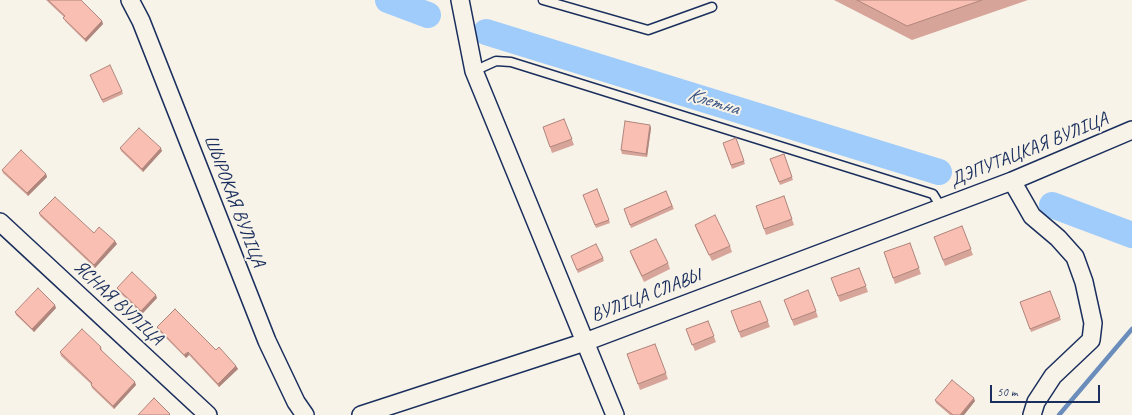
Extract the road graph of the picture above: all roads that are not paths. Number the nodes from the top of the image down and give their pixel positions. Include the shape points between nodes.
1 (130, 0) edge
2 (460, 0) edge
3 (546, 0) edge
4 (712, 8) dead end
5 (474, 71) junction
6 (1132, 130) edge
7 (1012, 181) junction
8 (941, 207) junction
9 (0, 222) edge
10 (585, 342) junction
11 (208, 415) edge
12 (305, 415) edge
13 (361, 415) edge
14 (615, 415) edge
15 (1032, 415) edge

1 - 12 street, ШЫРОКАЯ ВУЛІЦА via 141,21 267,341 296,402
2 - 5 street
3 - 4 lane via 648,30
5 - 8 lane via 496,61 511,62 933,194
5 - 10 street
6 - 7 street, ДЭПУТАЦКАЯ ВУЛІЦА
7 - 8 street, ДЭПУТАЦКАЯ ВУЛІЦА
7 - 15 street via 1032,216 1058,238 1075,257 1084,282 1093,323 1091,340 1053,376 1036,402
8 - 10 street, ВУЛІЦА СЛАВЫ
9 - 11 street, ЯСНАЯ ВУЛІЦА
10 - 13 street, ВУЛІЦА СЛАВЫ
10 - 14 street

